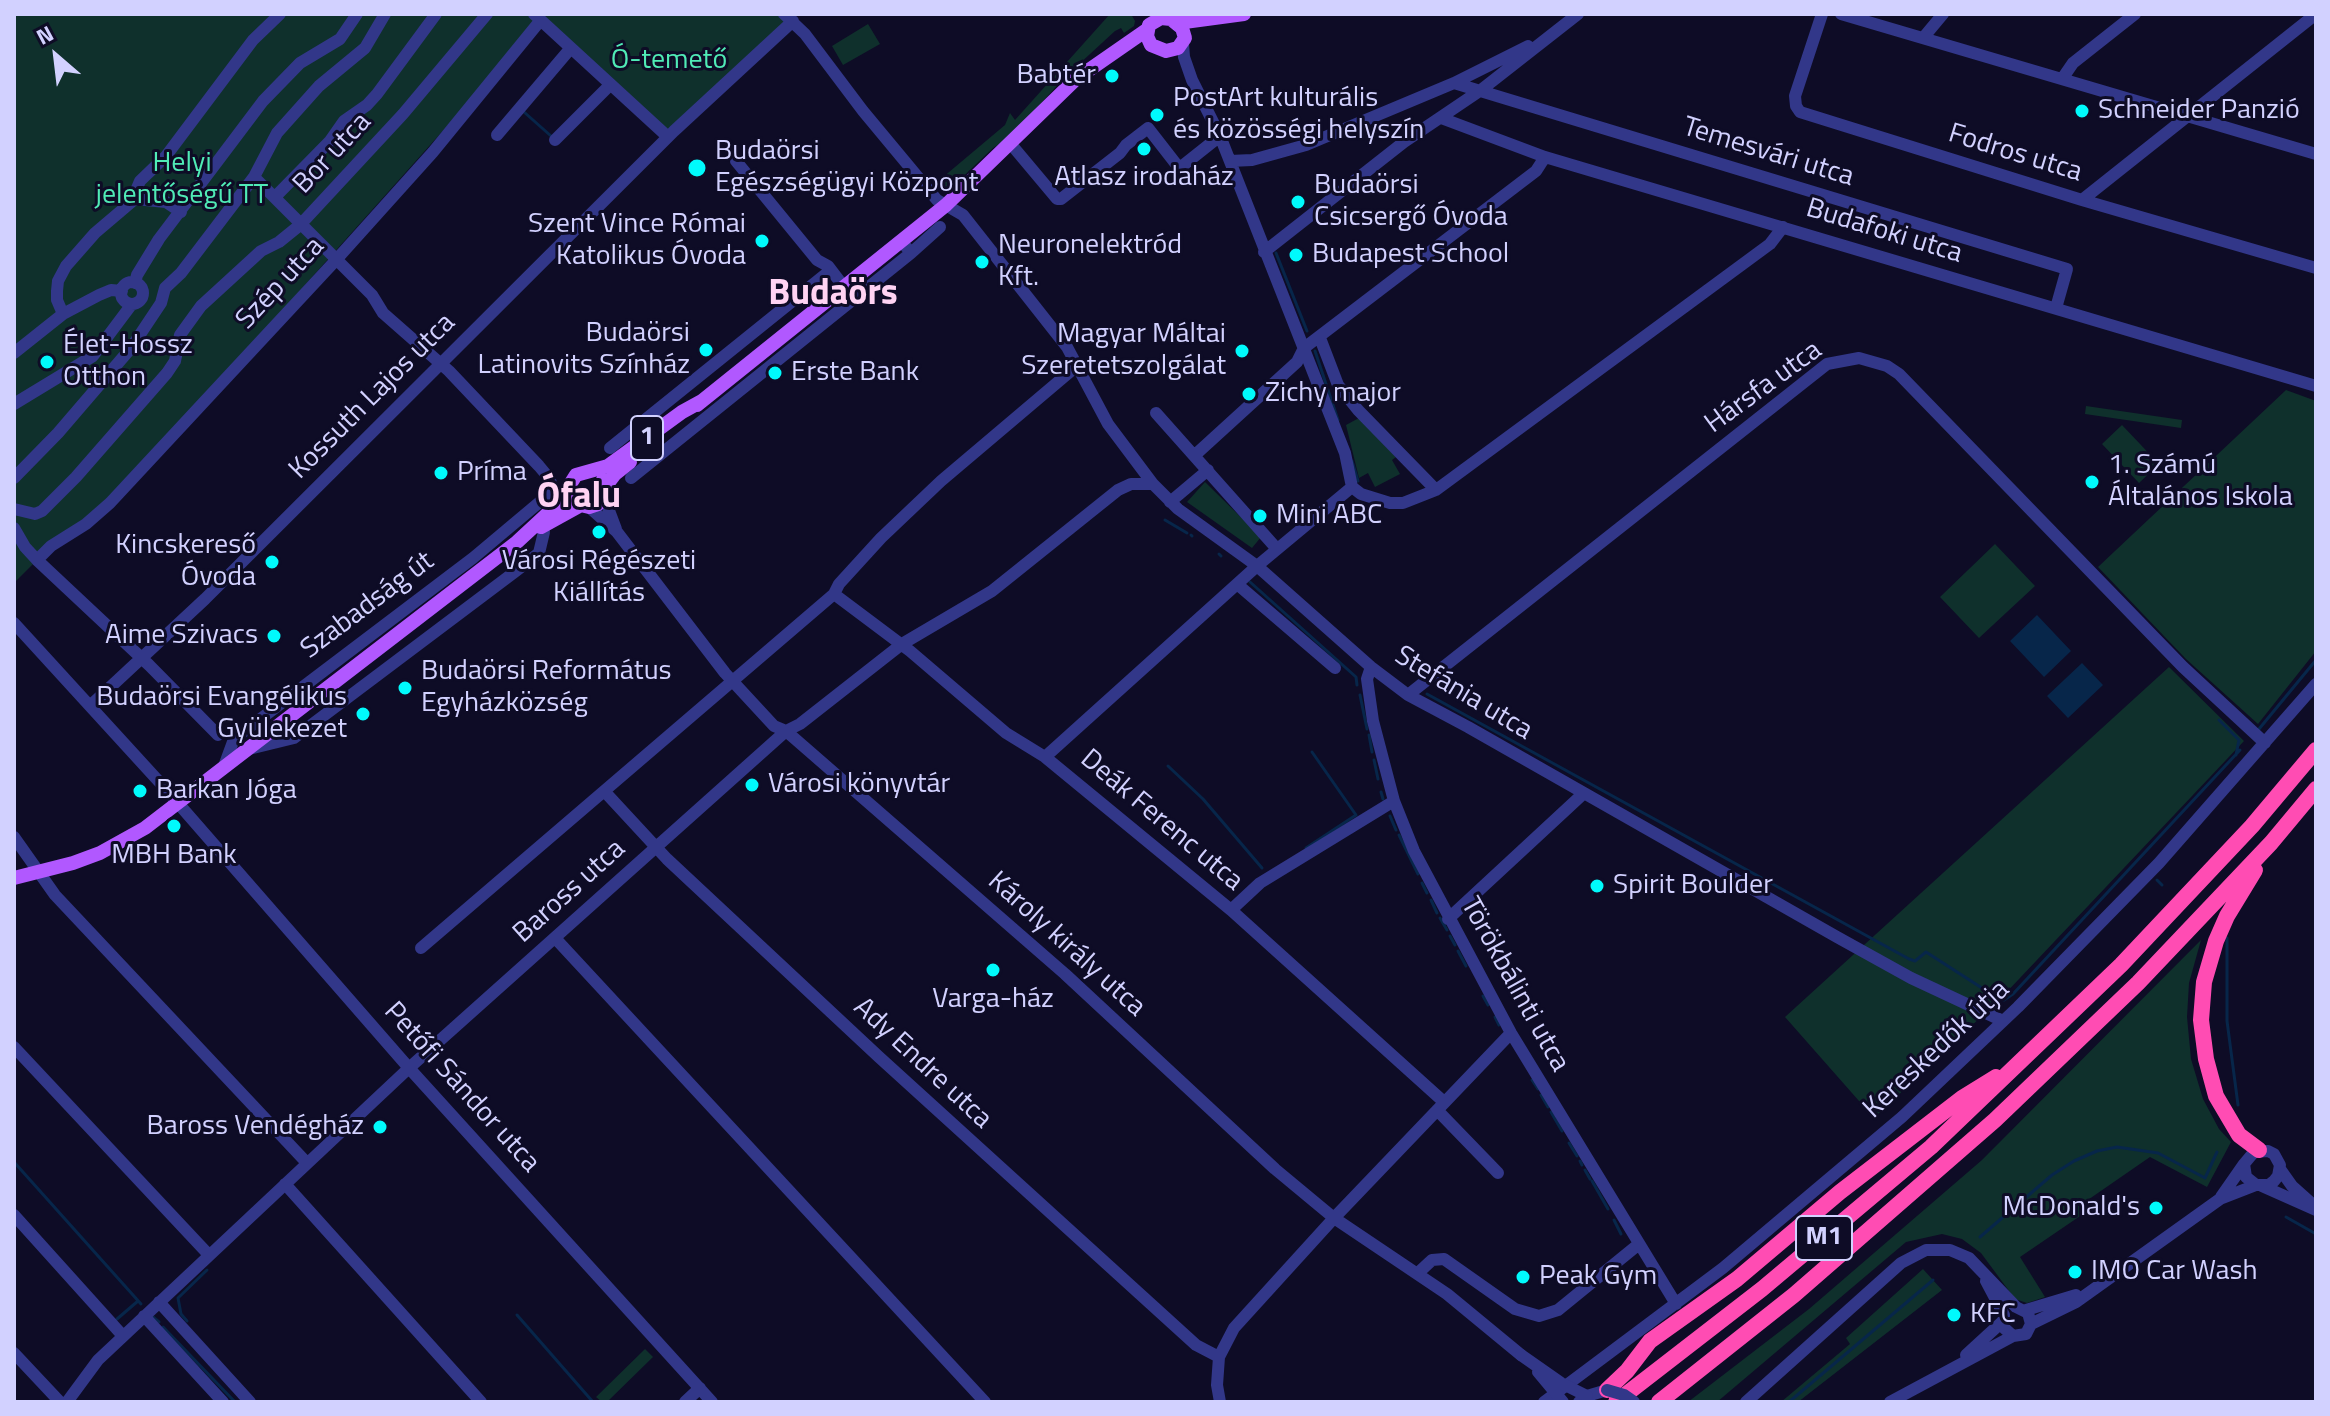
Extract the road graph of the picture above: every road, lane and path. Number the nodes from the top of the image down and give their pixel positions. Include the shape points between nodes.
1 (280, 14) edge
2 (357, 14) edge
3 (385, 14) edge
4 (436, 14) edge
5 (487, 14) edge
6 (1244, 14) edge
7 (1578, 14) edge
8 (1822, 14) edge
9 (1841, 14) edge
10 (1943, 14) edge
11 (2135, 14) edge
12 (2316, 14) edge
13 (537, 17) edge
14 (789, 18) edge
15 (1224, 18) junction
16 (1150, 20) edge
17 (1177, 23) junction
18 (1923, 38) junction
19 (1184, 41) junction
20 (1539, 43) junction
21 (1151, 45) junction
22 (570, 49) junction
23 (1166, 51) junction
24 (1111, 53) junction
25 (2062, 79) junction
26 (1192, 80) junction
27 (1454, 83) junction
28 (610, 85) junction
29 (1481, 90) junction
30 (2188, 117) junction
31 (1441, 118) junction
32 (497, 135) dead end
33 (1220, 136) junction
34 (668, 137) junction
35 (555, 140) dead end
36 (1010, 143) junction
37 (2316, 154) edge
38 (1545, 157) junction
39 (736, 161) dead end
40 (1230, 161) junction
41 (254, 177) junction
42 (275, 197) junction
43 (135, 199) junction
44 (2082, 200) junction
45 (946, 205) junction
46 (181, 212) junction
47 (300, 225) junction
48 (940, 227) dead end
49 (1783, 227) junction
50 (907, 248) junction
51 (1264, 252) junction
52 (336, 260) junction
53 (2316, 268) edge
54 (831, 270) junction
55 (135, 283) junction
56 (844, 287) junction
57 (122, 291) junction
58 (132, 304) junction
59 (2056, 308) junction
60 (63, 314) junction
61 (1320, 338) junction
62 (1304, 348) junction
63 (14, 353) edge
64 (439, 364) junction
65 (1078, 365) junction
66 (2316, 386) edge
67 (702, 401) junction
68 (14, 404) edge
69 (1156, 413) dead end
70 (610, 448) dead end
71 (1195, 455) junction
72 (1208, 470) junction
73 (591, 471) junction
74 (14, 478) edge
75 (631, 478) dead end
76 (1153, 484) junction
77 (1352, 487) junction
78 (561, 489) junction
79 (1436, 490) junction
80 (604, 492) junction
81 (1170, 502) junction
82 (584, 506) junction
83 (14, 509) edge
84 (541, 527) junction
85 (14, 528) edge
86 (617, 532) junction
87 (517, 542) junction
88 (1277, 549) junction
89 (37, 560) junction
90 (1257, 566) junction
91 (1237, 584) junction
92 (834, 594) junction
93 (14, 623) edge
94 (902, 644) junction
95 (143, 659) junction
96 (1371, 667) junction
97 (1335, 668) dead end
98 (733, 682) junction
99 (2316, 684) edge
100 (1408, 695) junction
101 (90, 706) junction
102 (786, 731) junction
103 (218, 735) dead end
104 (2265, 743) junction
105 (246, 750) junction
106 (2316, 750) edge
107 (1045, 757) junction
108 (223, 769) junction
109 (2316, 789) edge
110 (605, 792) junction
111 (1584, 793) junction
112 (1394, 801) junction
113 (177, 803) junction
114 (14, 837) edge
115 (2271, 843) junction
116 (657, 847) junction
117 (38, 872) junction
118 (14, 878) edge
119 (1231, 910) junction
120 (1448, 919) junction
121 (555, 938) junction
122 (421, 948) dead end
123 (2003, 1021) junction
124 (1511, 1033) junction
125 (14, 1047) edge
126 (2022, 1062) junction
127 (409, 1068) junction
128 (1441, 1106) junction
129 (2259, 1150) junction
130 (307, 1163) junction
131 (2244, 1164) junction
132 (2280, 1169) junction
133 (1498, 1173) dead end
134 (285, 1184) junction
135 (2259, 1185) junction
136 (2220, 1199) junction
137 (2316, 1209) edge
138 (14, 1215) edge
139 (1334, 1218) junction
140 (1639, 1244) junction
141 (209, 1255) junction
142 (1976, 1264) junction
143 (1418, 1273) junction
144 (2094, 1289) junction
145 (159, 1302) junction
146 (1676, 1304) junction
147 (2021, 1309) junction
148 (144, 1316) junction
149 (2003, 1318) junction
150 (2031, 1324) junction
151 (123, 1336) junction
152 (2013, 1336) junction
153 (15, 1354) edge
154 (1521, 1355) junction
155 (1219, 1357) junction
156 (1953, 1367) junction
157 (700, 1388) junction
158 (49, 1389) junction
159 (1612, 1396) edge
160 (70, 1398) edge
161 (1583, 1399) edge
162 (60, 1402) edge
163 (223, 1402) edge
164 (250, 1402) edge
165 (481, 1402) edge
166 (685, 1402) edge
167 (712, 1402) edge
168 (985, 1402) edge
169 (1220, 1402) edge
170 (1544, 1402) edge
171 (1563, 1402) edge
172 (1634, 1402) edge
173 (1659, 1402) edge
174 (1746, 1402) edge
175 (1890, 1402) edge

1 - 43 street via 140,181
2 - 46 street via 340,39 300,63 263,101
3 - 41 street via 365,48 319,86 277,133
4 - 42 street via 377,94 344,121
5 - 47 street, Bor utca
6 - 15 main road
7 - 20 street
8 - 44 street, Fodros utca via 1795,96 1800,112
9 - 18 street
10 - 18 street
11 - 25 street via 2073,63
12 - 30 street
13 - 22 street
13 - 52 street, Szép utca via 433,152
14 - 34 street, Kossuth Lajos utca
14 - 45 street, Stefánia utca via 921,182
15 - 17 main road
15 - 19 main road
16 - 17 main road
16 - 21 main road
16 - 24 main road, 1
17 - 19 main road
18 - 25 street
19 - 23 main road
19 - 26 street
20 - 27 street
20 - 29 street
21 - 23 main road
21 - 24 main road, 1
22 - 28 street
22 - 32 street
23 - 26 street
24 - 36 main road, 1
25 - 30 street
26 - 33 street
27 - 29 street, Temesvári utca
27 - 40 street via 1306,145
28 - 34 street
28 - 35 street
29 - 31 street
29 - 59 street, Temesvári utca via 2067,269
30 - 37 street
30 - 44 street
31 - 38 street, Budafoki utca
31 - 51 street
33 - 36 street via 1183,167 1148,128 1061,199
33 - 40 street
34 - 64 street, Kossuth Lajos utca
36 - 45 main road, 1
38 - 49 street, Budafoki utca
38 - 61 street via 1536,171
39 - 54 street
40 - 51 street
41 - 42 street
41 - 74 street via 165,288 131,348
42 - 47 street
43 - 46 street via 166,202
43 - 60 street via 95,233 63,272 57,300
44 - 53 street, Fodros utca
45 - 50 main road, 1
45 - 65 street, Stefánia utca via 963,215
46 - 55 street
47 - 52 street
47 - 83 street, Bor utca via 261,251 201,306 180,335 167,373 48,506 35,514
48 - 50 street
49 - 59 street, Budafoki utca
49 - 79 street via 1770,244
50 - 56 main road, 1
50 - 75 street
51 - 62 street
52 - 64 street
52 - 89 street, Szép utca via 110,503
54 - 56 street
54 - 70 street
55 - 57 street
55 - 58 street via 142,295
56 - 67 main road, 1
57 - 58 street
57 - 60 street via 111,290
58 - 68 street via 93,356
59 - 66 street, Budafoki utca
60 - 63 street
61 - 62 street
61 - 79 street via 1338,385
62 - 71 street via 1297,362
62 - 77 street via 1345,453
64 - 78 street
64 - 95 street, Kossuth Lajos utca
65 - 76 street, Stefánia utca via 1108,424
65 - 92 street via 941,481
67 - 73 main road, 1 via 608,466
67 - 80 main road, 1 via 615,474
69 - 71 street
71 - 72 street
72 - 81 street
72 - 88 street
73 - 78 main road, 1 via 576,475
73 - 80 main road, 1 via 602,478
76 - 81 street, Stefánia utca
76 - 94 street, Baross utca via 1118,490 992,591
77 - 79 street via 1390,503
77 - 88 street
78 - 82 main road
78 - 87 main road, Szabadság út / 1 via 557,505
78 - 108 street, Szabadság út via 234,739
80 - 82 main road, 1 via 598,504
80 - 86 street, Károly király utca
81 - 90 street, Stefánia utca
82 - 84 main road, Szabadság út / 1
82 - 86 street, Károly király utca
84 - 87 main road, Szabadság út / 1
84 - 105 street, Szabadság út via 539,553 516,571 294,738
85 - 89 street
86 - 98 street, Károly király utca
87 - 105 main road, Szabadság út / 1
88 - 90 street
89 - 95 street
90 - 91 street
90 - 96 street, Stefánia utca
91 - 97 street
91 - 107 street
92 - 94 street, Deák Ferenc utca
92 - 98 street
93 - 101 street, Petőfi Sándor utca
94 - 102 street, Baross utca
94 - 107 street, Deák Ferenc utca via 1006,733
95 - 101 street, Kossuth Lajos utca
95 - 103 street
96 - 100 street, Stefánia utca
96 - 112 street, Törökbálinti utca via 1368,694
98 - 102 street, Károly király utca via 774,726
98 - 110 street
99 - 104 street, Kereskedők útja
100 - 104 street, Hársfa utca via 1827,364 1859,358 1899,374 2183,667
100 - 111 street, Stefánia utca
101 - 113 street, Petőfi Sándor utca
102 - 116 street, Baross utca
102 - 139 street, Károly király utca
104 - 123 street, Kereskedők útja via 2159,863
105 - 108 main road, Szabadság út / 1
106 - 126 highway, M1 via 2132,954
107 - 119 street, Deák Ferenc utca
108 - 113 main road, Szabadság út / 1
109 - 115 highway, M1
110 - 116 street, Ady Endre utca
110 - 122 street
111 - 120 street
111 - 123 street, Stefánia utca via 1874,958
112 - 119 street via 1260,883
112 - 120 street, Törökbálinti utca
113 - 117 main road, Szabadság út / 1 via 100,853
113 - 127 street, Petőfi Sándor utca
114 - 117 street
115 - 129 highway via 2216,941 2204,982 2201,1020 2216,1096 2239,1135
115 - 173 highway, M1 via 2138,983 1995,1120 1794,1295
116 - 121 street, Baross utca
116 - 155 street, Ady Endre utca via 979,1149 1196,1345
117 - 118 main road, Szabadság út / 1
117 - 130 street
119 - 128 street, Deák Ferenc utca
120 - 124 street, Törökbálinti utca
121 - 127 street, Baross utca
121 - 168 street
123 - 146 street, Kereskedők útja via 1862,1153
124 - 128 street
124 - 140 street, Törökbálinti utca
125 - 141 street
126 - 159 highway, M1 via 1931,1147 1762,1289
126 - 159 highway via 1962,1098 1737,1279 1650,1341
127 - 130 street, Baross utca
127 - 157 street, Petőfi Sándor utca
128 - 133 street, Deák Ferenc utca
128 - 139 street
129 - 131 street
129 - 132 street via 2274,1154
130 - 134 street, Baross utca
131 - 135 street via 2246,1177
131 - 136 street
132 - 135 street via 2274,1181
132 - 137 street
134 - 141 street, Baross utca
134 - 165 street
135 - 136 street
135 - 137 street
136 - 144 street
138 - 151 street
139 - 143 street, Károly király utca
139 - 155 street via 1234,1328
140 - 143 street via 1558,1310 1539,1316 1515,1309 1444,1259 1432,1260
140 - 146 street, Törökbálinti utca
141 - 145 street, Baross utca
142 - 147 street
142 - 149 street
142 - 174 street via 1950,1250 1913,1255
143 - 154 street, Károly király utca
144 - 147 street
144 - 150 street
145 - 148 street, Baross utca
145 - 164 street
146 - 170 street, Kereskedők útja
147 - 149 street
147 - 150 street
148 - 151 street, Baross utca
148 - 163 street
149 - 152 street via 2005,1331
149 - 156 street
150 - 152 street via 2026,1334
151 - 160 street, Baross utca
152 - 156 street
153 - 158 street
154 - 161 street, bridge
154 - 171 street, bridge
155 - 169 street
156 - 175 street
157 - 166 street
157 - 167 street, Petőfi Sándor utca
158 - 160 street
158 - 162 street
159 - 161 street, bridge
159 - 172 street, bridge via 1624,1395

